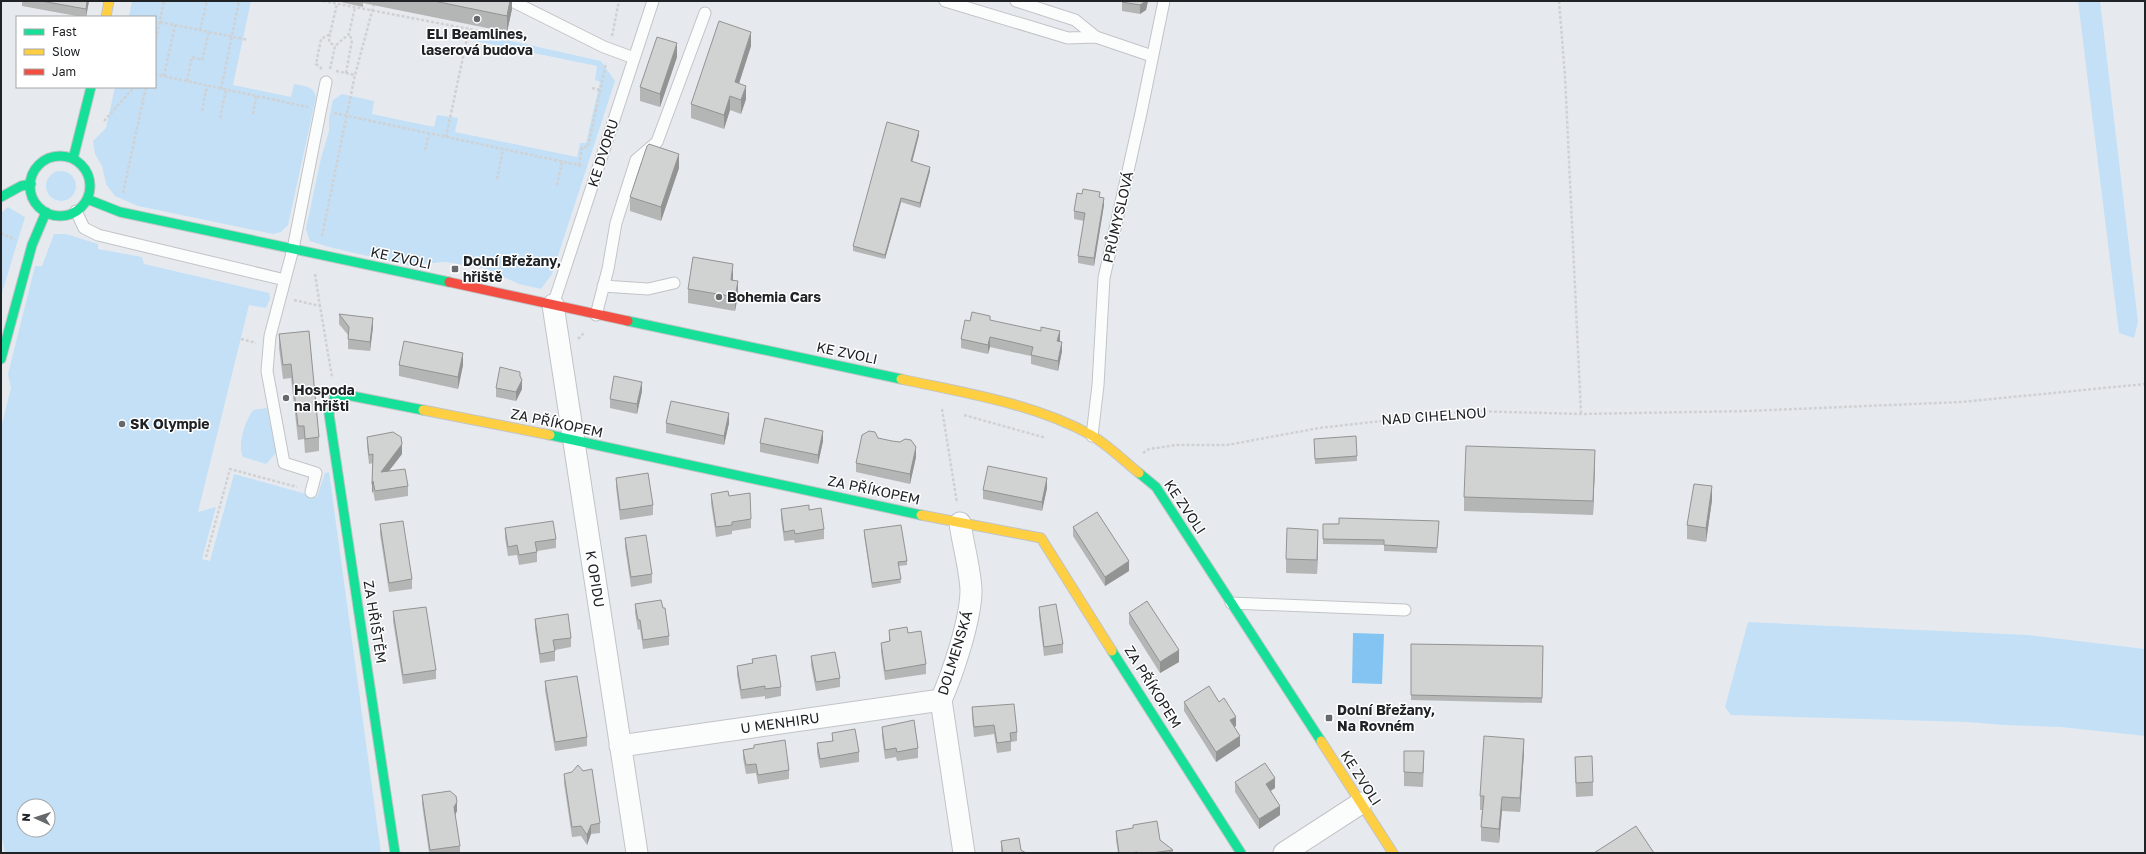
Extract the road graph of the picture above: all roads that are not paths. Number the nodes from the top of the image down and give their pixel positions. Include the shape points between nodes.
1 (109, 1) edge
2 (653, 1) edge
3 (944, 1) edge
4 (1016, 1) edge
5 (1164, 1) edge
6 (514, 2) edge
7 (705, 12) dead end
8 (106, 16) edge
9 (1096, 37) junction
10 (1152, 56) junction
11 (634, 58) junction
12 (326, 82) dead end
13 (91, 88) edge
14 (73, 159) junction
15 (31, 184) junction
16 (1, 197) edge
17 (87, 199) junction
18 (76, 211) junction
19 (46, 212) junction
20 (293, 249) junction
21 (286, 275) junction
22 (674, 283) dead end
23 (603, 286) junction
24 (553, 305) junction
25 (596, 315) junction
26 (1, 359) edge
27 (335, 395) joint
28 (1092, 436) junction
29 (573, 440) junction
30 (311, 492) road end
31 (960, 523) junction
32 (1231, 603) junction
33 (1405, 610) dead end
34 (941, 700) junction
35 (620, 746) junction
36 (1361, 803) junction
37 (395, 853) edge
38 (637, 853) edge
39 (964, 853) edge
40 (1241, 853) edge
41 (1284, 853) edge
42 (1393, 853) edge

1 - 8 street
2 - 11 lane, KE DVORU
3 - 9 lane via 1068,38
4 - 9 lane via 1075,20
5 - 10 lane, PRŮMYSLOVÁ
6 - 11 lane via 609,49
7 - 23 lane via 657,142 636,160 616,223
9 - 10 lane
10 - 28 lane, PRŮMYSLOVÁ via 1104,278 1098,385
11 - 24 lane, KE DVORU
12 - 20 lane
13 - 14 street
14 - 15 street via 62,156 50,157 41,163 34,173
14 - 17 street via 87,172 90,180
15 - 16 street via 21,186
15 - 19 street via 34,200
17 - 18 street
17 - 20 street, KE ZVOLI via 120,212
18 - 19 street via 56,216
18 - 21 lane via 84,228 98,235
19 - 26 street via 32,245
20 - 21 lane
20 - 24 street, KE ZVOLI
21 - 30 lane via 270,336 267,370 284,463 316,473
22 - 23 lane via 648,289
23 - 25 lane
24 - 25 street, KE ZVOLI
24 - 29 street, K OPIDU
25 - 28 street, KE ZVOLI via 944,388 1050,416
27 - 29 street, ZA PŘÍKOPEM via 352,396
27 - 37 street, ZA HŘIŠTĚM via 329,414
28 - 32 street, KE ZVOLI via 1156,487
29 - 31 street, ZA PŘÍKOPEM
29 - 35 street, K OPIDU
31 - 34 street, DOLMENSKÁ via 971,589 970,606 950,680
31 - 40 street, ZA PŘÍKOPEM via 1041,538
32 - 33 lane
32 - 36 street, KE ZVOLI
34 - 35 street, U MENHIRU
34 - 39 street, DOLMENSKÁ
35 - 38 street, K OPIDU
36 - 41 street
36 - 42 street, KE ZVOLI

